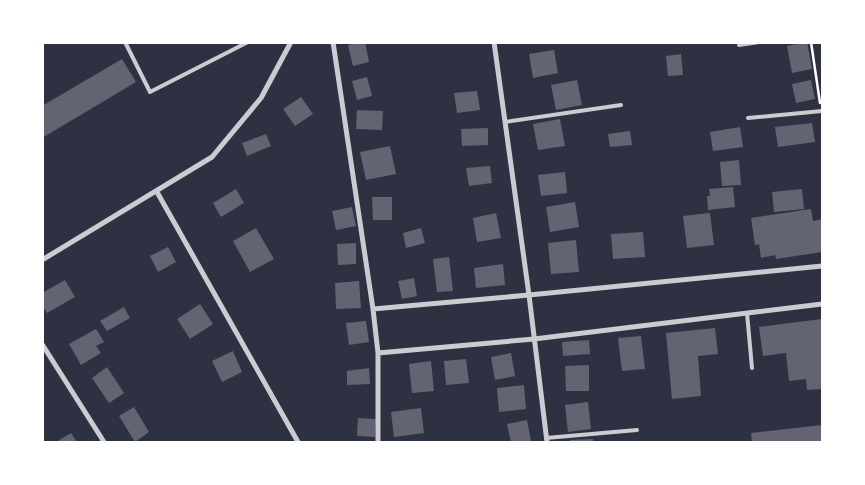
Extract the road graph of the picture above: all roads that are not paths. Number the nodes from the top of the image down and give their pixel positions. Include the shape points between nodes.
1 (125, 42) edge
2 (248, 42) edge
3 (291, 42) edge
4 (333, 42) edge
5 (494, 42) edge
6 (759, 42) edge
7 (738, 45) dead end
8 (620, 105) dead end
9 (822, 111) edge
10 (748, 118) dead end
11 (505, 122) junction
12 (156, 192) junction
13 (42, 260) edge
14 (822, 266) edge
15 (529, 296) junction
16 (822, 304) edge
17 (373, 309) junction
18 (747, 313) junction
19 (534, 339) junction
20 (42, 344) edge
21 (378, 353) junction
22 (752, 368) dead end
23 (637, 430) dead end
24 (546, 440) edge
25 (104, 442) edge
26 (298, 442) edge
27 (378, 442) edge

1 - 2 lane via 150,92
3 - 12 street via 261,98 212,157
4 - 17 street
5 - 11 street
6 - 7 lane
8 - 11 lane
9 - 10 lane
11 - 15 street
12 - 13 street
12 - 26 street
14 - 15 street
15 - 17 street
15 - 19 street
16 - 18 street
17 - 21 street
18 - 19 street
18 - 22 lane
19 - 21 street
19 - 24 street
20 - 25 street
21 - 27 street
23 - 24 lane

